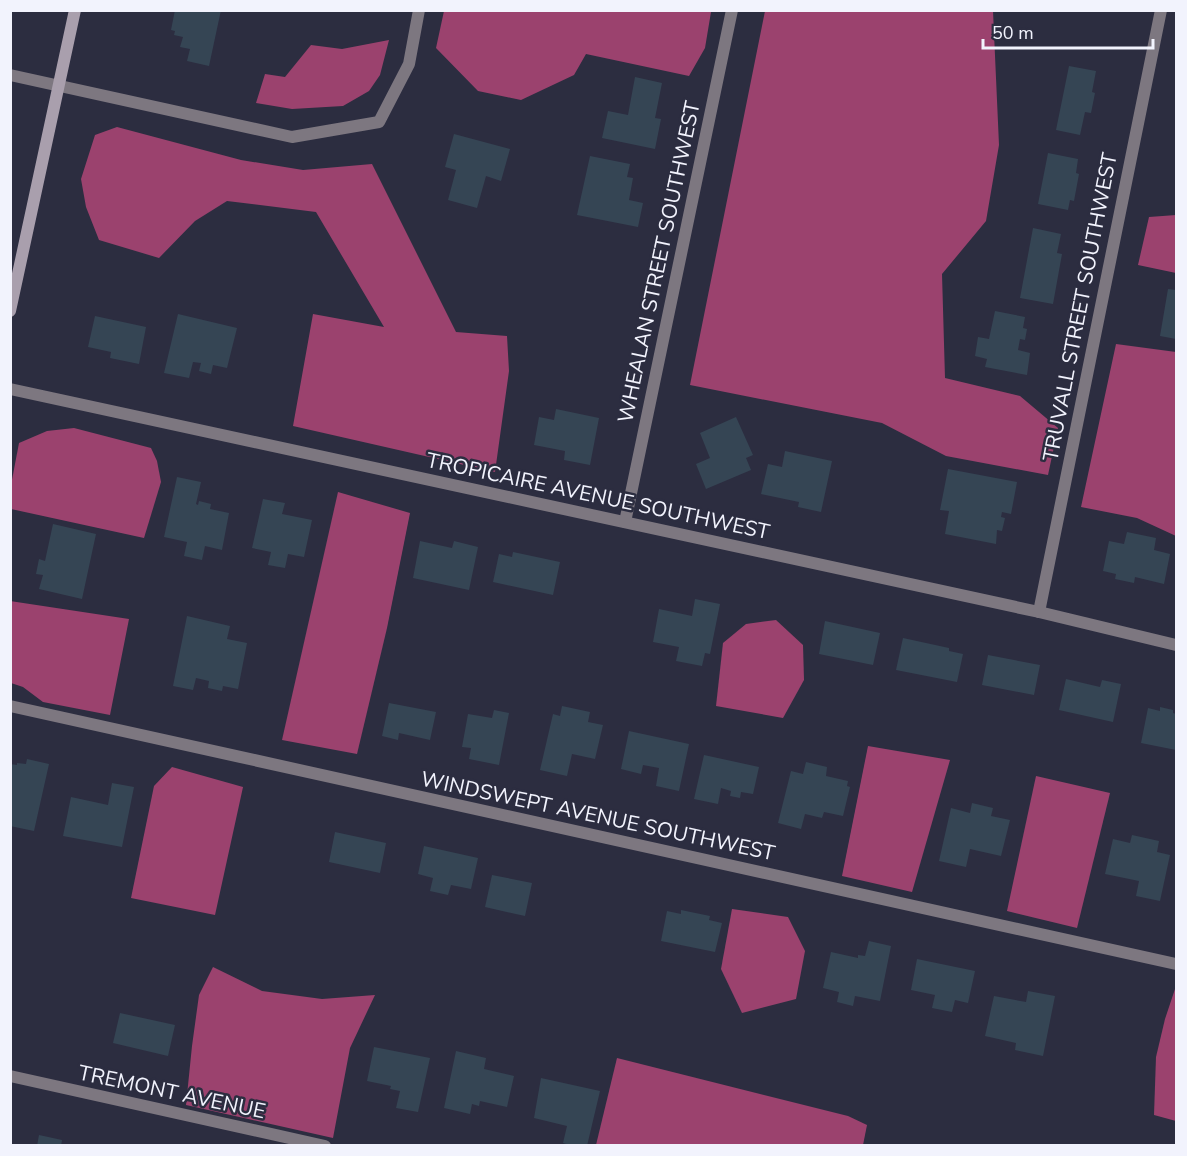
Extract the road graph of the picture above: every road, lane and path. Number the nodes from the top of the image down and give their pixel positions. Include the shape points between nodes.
1 (75, 10) edge
2 (420, 10) edge
3 (732, 10) edge
4 (1161, 10) edge
5 (10, 75) edge
6 (59, 86) junction
7 (10, 311) edge
8 (10, 389) edge
9 (626, 522) junction
10 (1039, 612) junction
11 (1176, 645) edge
12 (10, 706) edge
13 (1176, 964) edge
14 (10, 1076) edge
15 (325, 1146) edge

1 - 6 street
2 - 6 street via 409,64 379,122 292,137
3 - 9 street, WHEALAN STREET SOUTHWEST
4 - 10 street, TRUVALL STREET SOUTHWEST
5 - 6 street
6 - 7 street
8 - 9 street, TROPICAIRE AVENUE SOUTHWEST
9 - 10 street, TROPICAIRE AVENUE SOUTHWEST
10 - 11 street, TROPICAIRE AVENUE SOUTHWEST
12 - 13 street, WINDSWEPT AVENUE SOUTHWEST
14 - 15 street, TREMONT AVENUE

